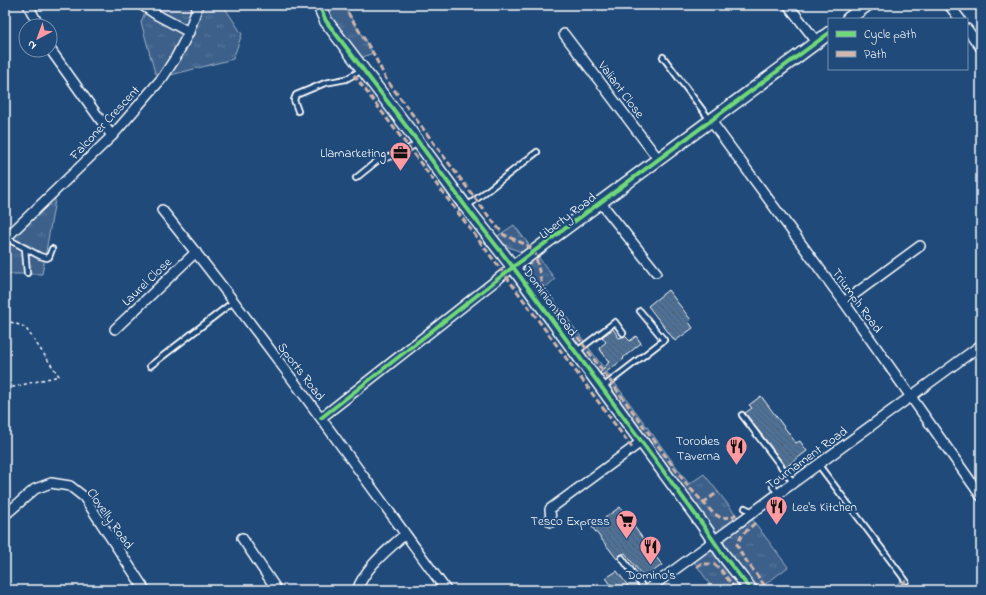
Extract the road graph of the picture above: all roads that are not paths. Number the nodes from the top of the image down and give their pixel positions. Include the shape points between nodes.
1 (28, 5) edge
2 (142, 5) edge
3 (198, 5) edge
4 (319, 5) edge
5 (788, 5) edge
6 (867, 5) edge
7 (949, 5) edge
8 (34, 18) edge
9 (849, 18) edge
10 (959, 18) edge
11 (968, 30) edge
12 (189, 32) junction
13 (564, 34) dead end
14 (828, 34) edge
15 (817, 42) junction
16 (981, 48) edge
17 (663, 57) dead end
18 (56, 58) edge
19 (363, 69) junction
20 (298, 111) dead end
21 (711, 121) junction
22 (112, 136) junction
23 (419, 142) junction
24 (538, 152) dead end
25 (659, 160) junction
26 (356, 178) dead end
27 (601, 202) junction
28 (466, 207) junction
29 (162, 210) dead end
30 (7, 235) edge
31 (920, 246) dead end
32 (25, 248) junction
33 (52, 249) dead end
34 (196, 252) junction
35 (513, 267) junction
36 (656, 272) dead end
37 (27, 273) dead end
38 (233, 302) junction
39 (844, 302) junction
40 (640, 311) dead end
41 (115, 329) dead end
42 (623, 333) dead end
43 (981, 345) edge
44 (576, 352) junction
45 (150, 366) dead end
46 (602, 388) junction
47 (911, 396) junction
48 (742, 415) dead end
49 (321, 418) junction
50 (642, 442) junction
51 (818, 464) junction
52 (793, 482) junction
53 (981, 496) edge
54 (6, 511) edge
55 (551, 522) dead end
56 (405, 534) junction
57 (242, 538) dead end
58 (714, 541) junction
59 (622, 558) dead end
60 (906, 581) dead end
61 (145, 590) edge
62 (277, 590) edge
63 (357, 590) edge
64 (446, 590) edge
65 (646, 590) edge
66 (751, 590) edge

1 - 8 street
2 - 12 street
3 - 12 street, Falconer Crescent
4 - 19 street, Dominion Road via 326,21
5 - 15 street
6 - 9 street
7 - 10 street
11 - 16 street
12 - 22 street, Falconer Crescent via 163,77
13 - 25 street, Valiant Close
14 - 15 street, Liberty Road
15 - 21 street, Liberty Road
17 - 21 lane
18 - 22 street
19 - 20 lane via 346,80 325,83 296,95 294,100
19 - 23 street, Dominion Road
21 - 25 street, Liberty Road
21 - 39 street, Triumph Road
22 - 30 street, Falconer Crescent
23 - 26 lane via 403,152 377,161
23 - 28 street, Dominion Road
24 - 28 lane
25 - 27 street, Liberty Road
27 - 35 street, Liberty Road
27 - 36 street
28 - 35 street, Dominion Road
29 - 34 street, Sports Road
30 - 32 lane
31 - 39 street
32 - 33 lane via 47,258
32 - 37 lane
34 - 38 street, Sports Road
34 - 41 street, Laurel Close
35 - 44 street, Dominion Road
35 - 49 street, Liberty Road
38 - 45 lane
38 - 49 street, Sports Road
39 - 47 street, Triumph Road
40 - 46 lane via 664,340
42 - 44 lane via 615,322
43 - 47 street, Tournament Road
44 - 46 street, Dominion Road
46 - 50 street, Dominion Road
47 - 51 street, Tournament Road
47 - 53 street, Triumph Road
48 - 52 lane
49 - 56 street, Sports Road
50 - 55 street via 550,509
50 - 58 street, Dominion Road
51 - 52 street, Tournament Road
51 - 60 lane
52 - 58 street, Tournament Road via 776,490 749,510
54 - 61 street, Clovelly Road via 35,489 51,483 70,486 84,497
56 - 63 street via 362,577
56 - 64 street, Sports Road
57 - 62 street
58 - 65 street, Tournament Road
58 - 66 street, Dominion Road
59 - 65 lane

